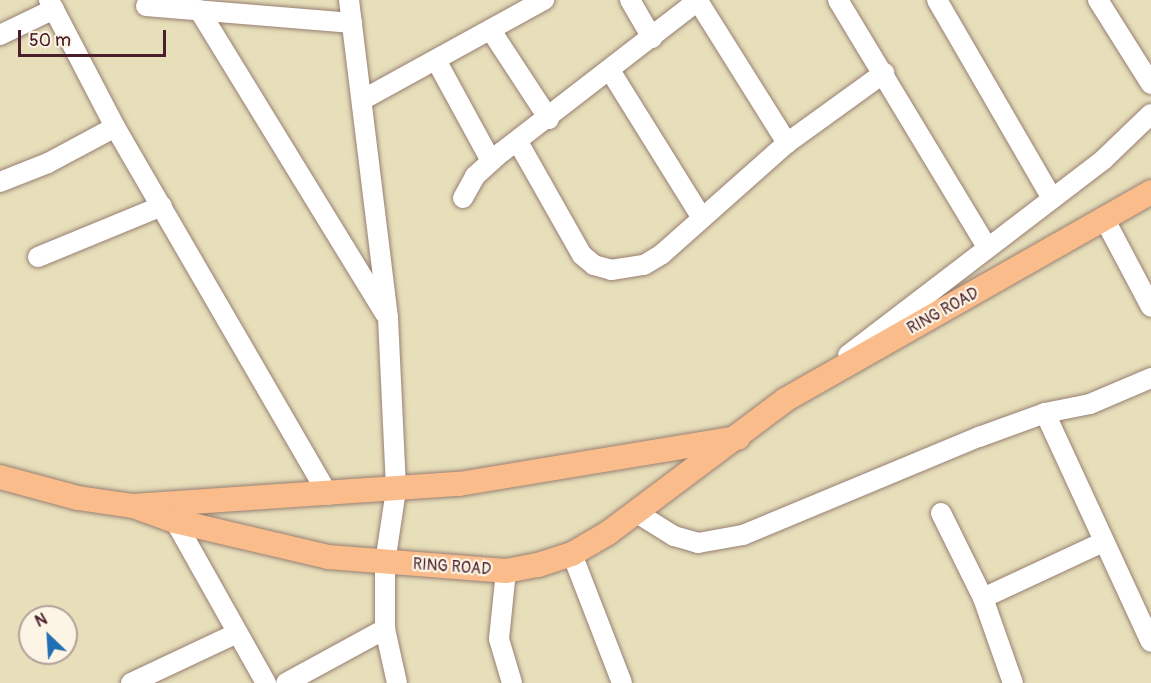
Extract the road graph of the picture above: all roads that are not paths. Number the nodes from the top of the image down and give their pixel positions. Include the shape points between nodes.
1 (349, 0) edge
2 (544, 0) edge
3 (630, 0) edge
4 (698, 0) edge
5 (838, 0) edge
6 (937, 0) edge
7 (1098, 0) edge
8 (51, 4) edge
9 (146, 6) dead end
10 (199, 10) junction
11 (352, 23) junction
12 (492, 32) junction
13 (0, 35) edge
14 (652, 38) junction
15 (436, 60) junction
16 (610, 72) junction
17 (884, 73) junction
18 (1151, 84) edge
19 (362, 100) junction
20 (1151, 114) edge
21 (549, 119) junction
22 (115, 127) junction
23 (518, 142) junction
24 (788, 143) junction
25 (491, 161) junction
26 (0, 182) edge
27 (1151, 192) edge
28 (463, 198) dead end
29 (1052, 198) junction
30 (162, 206) junction
31 (702, 218) junction
32 (1105, 220) junction
33 (987, 247) junction
34 (38, 257) dead end
35 (1151, 307) edge
36 (388, 318) junction
37 (1151, 378) edge
38 (803, 390) junction
39 (1045, 413) junction
40 (741, 437) junction
41 (0, 477) edge
42 (396, 490) junction
43 (328, 495) junction
44 (133, 506) junction
45 (637, 513) junction
46 (941, 513) dead end
47 (175, 522) junction
48 (1103, 542) junction
49 (572, 554) junction
50 (385, 563) junction
51 (506, 571) junction
52 (983, 598) junction
53 (385, 629) junction
54 (235, 634) junction
55 (1151, 642) edge
56 (141, 681) edge
57 (266, 683) edge
58 (286, 683) edge
59 (397, 683) edge
60 (512, 683) edge
61 (622, 683) edge
62 (1013, 683) edge

1 - 11 street
2 - 12 street
3 - 14 street
4 - 14 street
4 - 24 street
5 - 17 street
6 - 29 street
7 - 18 street
8 - 13 street
8 - 22 street
9 - 10 street
10 - 11 street
10 - 36 street
11 - 19 street
12 - 15 street
12 - 21 street
14 - 16 street
15 - 19 street
15 - 25 street
16 - 21 street
16 - 31 street
17 - 24 street
17 - 33 street
19 - 36 street
20 - 29 street via 1104,159
21 - 23 street
22 - 26 street via 48,163
22 - 30 street
23 - 25 street
23 - 31 street via 582,255 594,265 610,270 644,265
24 - 31 street
25 - 28 street via 475,176
27 - 32 main road, RING ROAD
29 - 33 street
30 - 34 street
30 - 43 street
32 - 35 street
32 - 38 main road, RING ROAD
33 - 38 street
36 - 42 street
37 - 39 street via 1090,404
38 - 40 main road, RING ROAD
39 - 45 street via 808,505 743,535 698,543 674,536
39 - 48 street
40 - 42 main road, RING ROAD via 524,474
40 - 45 main road, RING ROAD
41 - 44 main road, RING ROAD via 78,498
42 - 43 main road, RING ROAD
42 - 50 street
43 - 44 main road, RING ROAD
44 - 47 main road, RING ROAD
45 - 49 main road, RING ROAD
46 - 52 street
47 - 50 main road, RING ROAD via 328,557
47 - 54 street
48 - 52 street
48 - 55 street
49 - 51 main road, RING ROAD
49 - 61 street
50 - 51 main road, RING ROAD
50 - 53 street
51 - 60 street via 499,639
52 - 62 street
53 - 58 street
53 - 59 street
54 - 56 street
54 - 57 street

